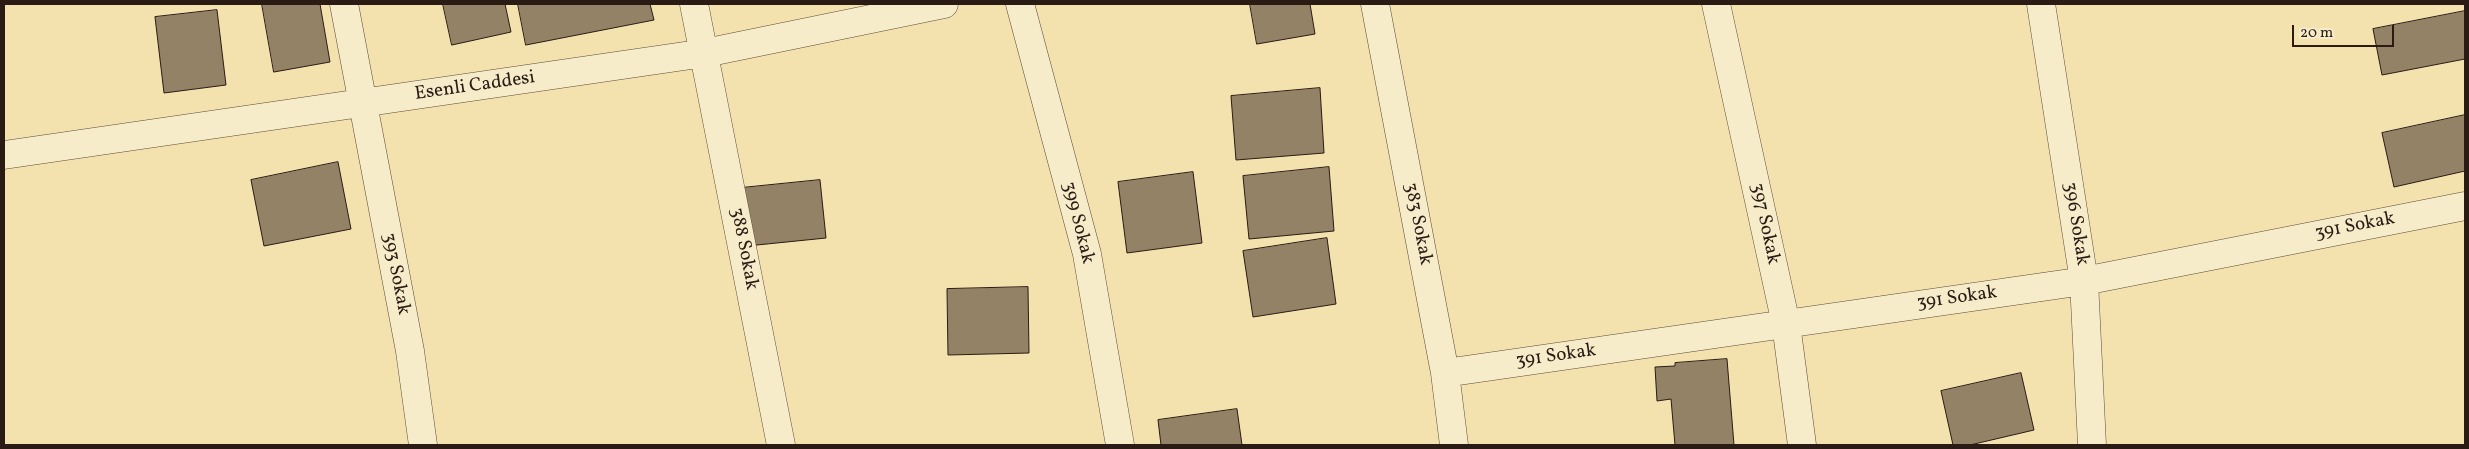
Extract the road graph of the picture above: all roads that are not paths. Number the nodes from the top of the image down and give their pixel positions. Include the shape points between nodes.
1 (344, 4) edge
2 (694, 4) edge
3 (944, 4) edge
4 (1020, 4) edge
5 (1375, 4) edge
6 (1716, 4) edge
7 (2041, 4) edge
8 (705, 54) junction
9 (363, 104) junction
10 (4, 155) edge
11 (2465, 206) edge
12 (2084, 281) junction
13 (1786, 324) junction
14 (1445, 373) junction
15 (423, 445) edge
16 (781, 445) edge
17 (1120, 445) edge
18 (1454, 445) edge
19 (1802, 445) edge
20 (2092, 445) edge

1 - 9 street, 393 Sokak
2 - 8 street, 388 Sokak
3 - 8 street, Esenli Caddesi
4 - 17 street, 399 Sokak via 1086,254
5 - 14 street, 383 Sokak
6 - 13 street, 397 Sokak
7 - 12 street, 396 Sokak
8 - 9 street, Esenli Caddesi
8 - 16 street, 388 Sokak
9 - 10 street, Esenli Caddesi
9 - 15 street, 393 Sokak via 410,351
11 - 12 street, 391 Sokak
12 - 13 street, 391 Sokak
12 - 20 street, 396 Sokak
13 - 14 street, 391 Sokak
13 - 19 street, 397 Sokak
14 - 18 street, 383 Sokak

